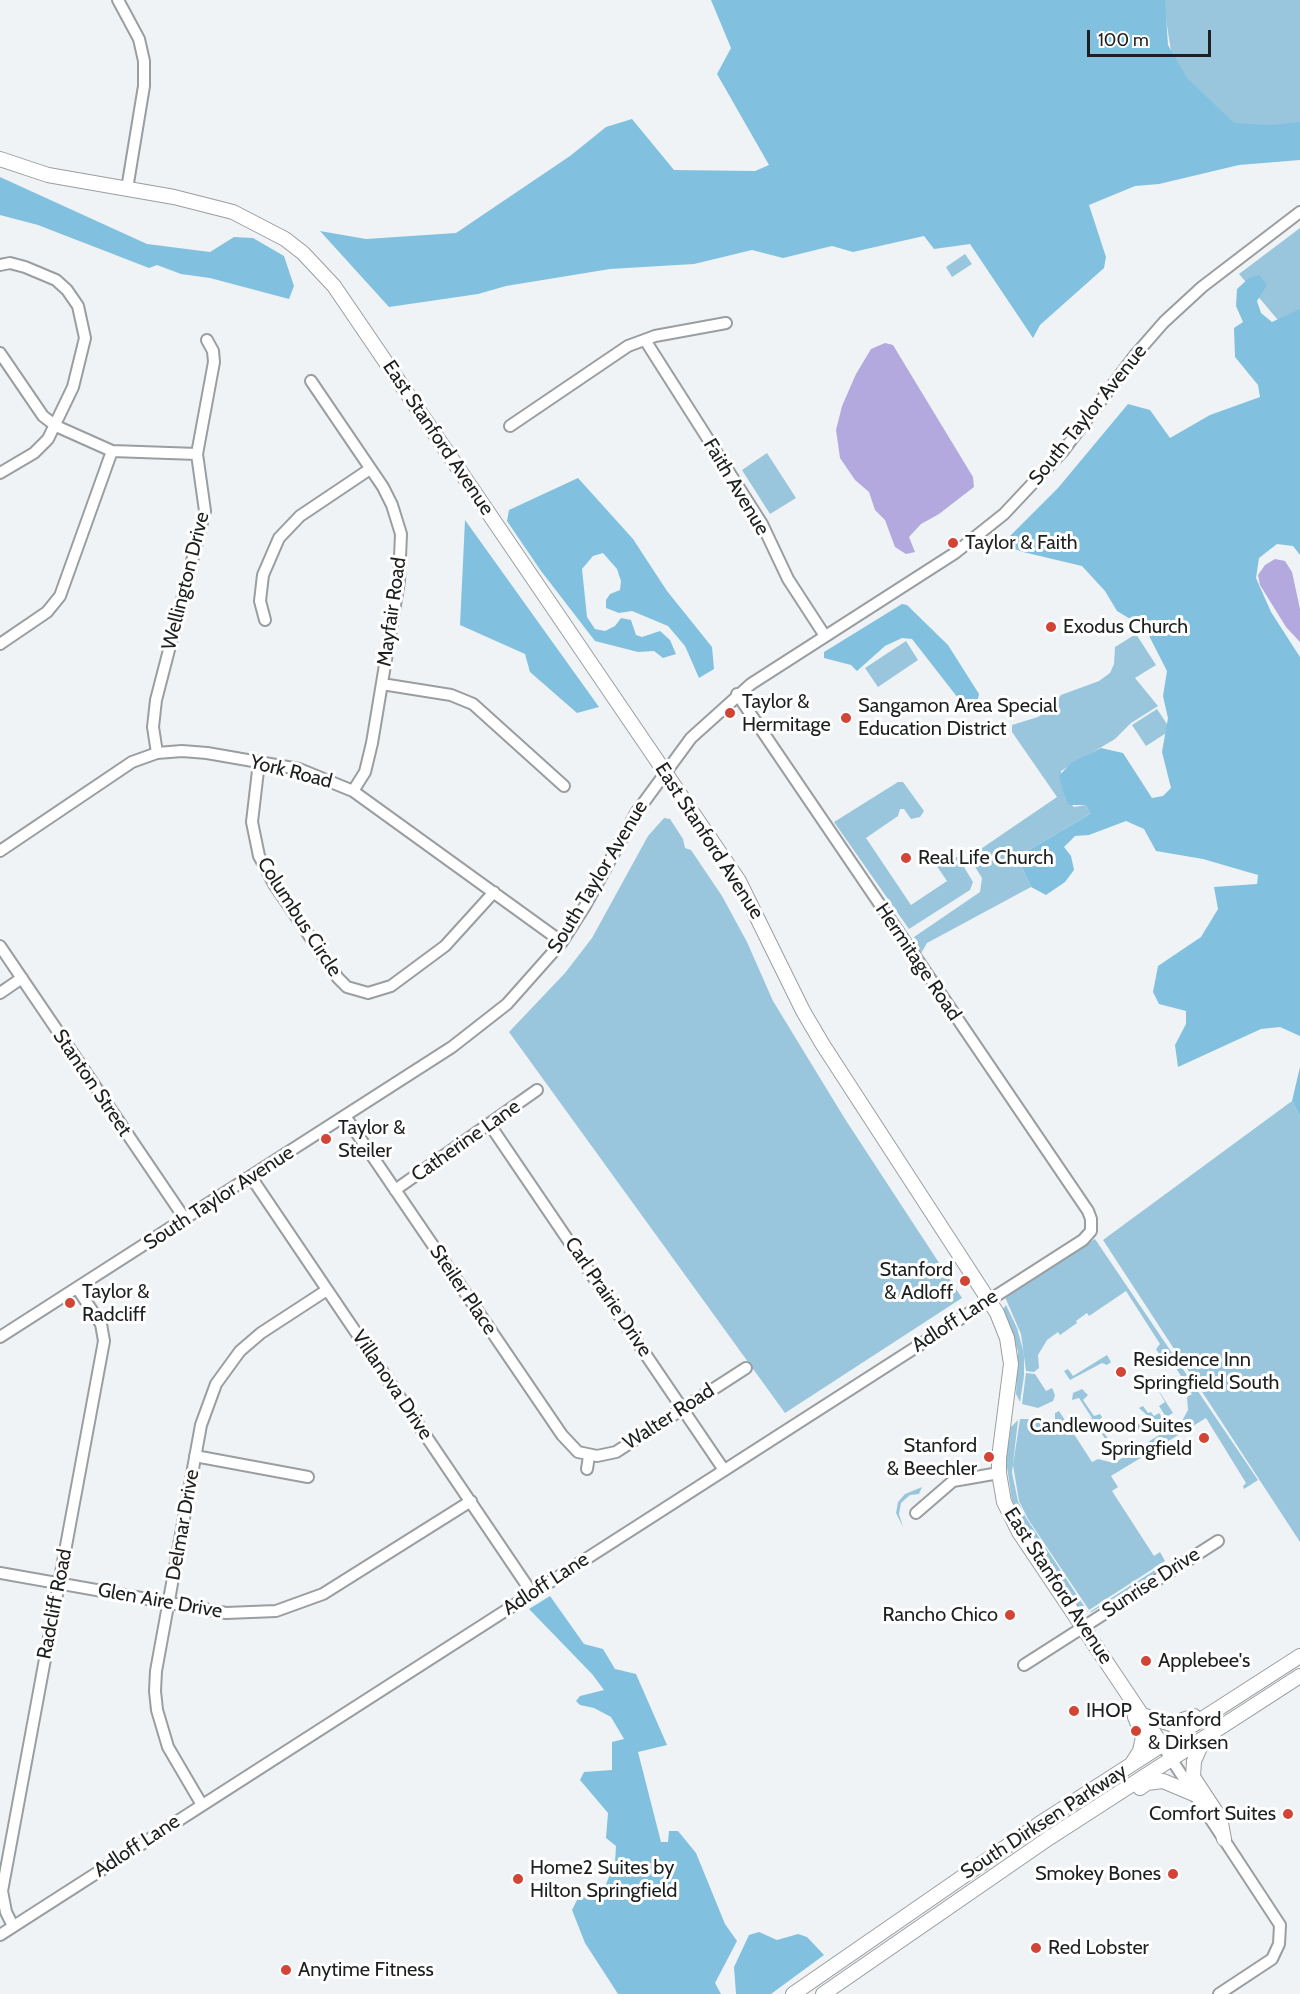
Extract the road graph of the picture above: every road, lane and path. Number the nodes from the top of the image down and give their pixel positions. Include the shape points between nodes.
1 (118, 0) edge
2 (0, 159) edge
3 (128, 189) junction
4 (1300, 212) edge
5 (0, 265) edge
6 (726, 323) dead end
7 (207, 340) dead end
8 (645, 340) junction
9 (0, 353) edge
10 (311, 381) dead end
11 (56, 426) junction
12 (510, 426) dead end
13 (112, 451) junction
14 (197, 454) junction
15 (370, 469) junction
16 (0, 473) edge
17 (265, 620) dead end
18 (825, 636) junction
19 (0, 644) edge
20 (382, 684) junction
21 (737, 694) junction
22 (157, 753) junction
23 (259, 762) junction
24 (664, 771) junction
25 (564, 786) dead end
26 (354, 791) junction
27 (0, 851) edge
28 (494, 892) junction
29 (562, 942) junction
30 (0, 946) edge
31 (22, 978) junction
32 (0, 993) edge
33 (537, 1090) dead end
34 (345, 1116) junction
35 (490, 1125) junction
36 (251, 1177) junction
37 (395, 1190) junction
38 (185, 1219) junction
39 (1091, 1231) joint
40 (77, 1288) junction
41 (327, 1290) junction
42 (988, 1299) junction
43 (0, 1337) edge
44 (746, 1368) dead end
45 (683, 1408) junction
46 (195, 1456) junction
47 (589, 1456) junction
48 (587, 1469) dead end
49 (724, 1470) junction
50 (999, 1473) junction
51 (308, 1477) dead end
52 (471, 1501) junction
53 (916, 1513) dead end
54 (1218, 1541) dead end
55 (0, 1573) edge
56 (59, 1584) junction
57 (532, 1593) junction
58 (168, 1604) junction
59 (1083, 1627) junction
60 (1300, 1656) edge
61 (1024, 1665) dead end
62 (1300, 1676) edge
63 (1119, 1680) junction
64 (1254, 1685) junction
65 (1142, 1715) junction
66 (1204, 1738) junction
67 (1162, 1745) junction
68 (1172, 1759) junction
69 (1131, 1765) junction
70 (1194, 1794) junction
71 (202, 1805) junction
72 (1087, 1814) junction
73 (1224, 1839) junction
74 (13, 1926) junction
75 (0, 1935) edge
76 (793, 1994) edge
77 (823, 1994) edge
78 (1220, 1994) edge

1 - 3 street via 139,39 144,61 144,86
2 - 3 main road, East Stanford Avenue via 48,176
3 - 24 main road, East Stanford Avenue via 211,205 241,215 285,239 319,269
4 - 18 street, South Taylor Avenue via 1202,287 1164,322 1064,451 1004,514 955,553
5 - 11 street via 10,263 43,273 83,304 85,348
6 - 8 street
7 - 14 street, Wellington Drive via 214,362
8 - 12 street via 617,354
8 - 18 street, Faith Avenue via 762,524 788,579
9 - 11 street via 43,416
10 - 15 street, Mayfair Road
11 - 13 street
11 - 16 street via 33,453
13 - 14 street
13 - 19 street via 60,596 47,612
14 - 22 street, Wellington Drive via 205,511 156,700 153,727
15 - 17 street via 300,516 279,538 263,575 260,601
15 - 20 street, Mayfair Road via 392,505 402,543
18 - 21 street, South Taylor Avenue
20 - 25 street via 451,695 473,704
20 - 26 street, Mayfair Road via 369,759
21 - 24 street, South Taylor Avenue via 691,738
21 - 39 street, Hermitage Road via 1088,1211
22 - 23 street, York Road via 182,750
22 - 27 street, York Road via 121,768
23 - 26 street, York Road via 316,774
23 - 28 street, Columbus Circle via 252,822 255,846 268,876 342,983 352,990 368,993 392,986 445,945
24 - 29 street, South Taylor Avenue
24 - 42 main road, East Stanford Avenue via 739,881 823,1045
26 - 28 street, York Road
28 - 29 street, York Road
29 - 34 street, South Taylor Avenue via 524,987 488,1021
30 - 31 street, Stanton Street
31 - 32 street
31 - 38 street, Stanton Street
33 - 35 street, Catherine Lane
34 - 36 street, South Taylor Avenue
34 - 37 street, Steiler Place
35 - 37 street, Catherine Lane
35 - 45 street, Carl Prairie Drive
36 - 38 street, South Taylor Avenue
36 - 41 street, Villanova Drive
37 - 47 street, Steiler Place via 568,1443
38 - 40 street, South Taylor Avenue
39 - 42 street, Adloff Lane via 1083,1240
40 - 43 street, South Taylor Avenue
40 - 56 street, Radcliff Road via 101,1324 104,1341
41 - 46 street, Delmar Drive via 252,1340 227,1366 207,1405
41 - 52 street, Villanova Drive
42 - 49 street, Adloff Lane
42 - 50 main road, East Stanford Avenue via 1007,1338 1011,1364
44 - 45 street, Walter Road
45 - 47 street, Walter Road via 616,1452
45 - 49 street, Carl Prairie Drive
46 - 51 street
46 - 58 street, Delmar Drive
47 - 48 street
49 - 57 street, Adloff Lane
50 - 53 street via 953,1481
50 - 59 main road, East Stanford Avenue via 1004,1502 1013,1521
52 - 57 street, Villanova Drive
52 - 58 street, Glen Aire Drive via 323,1594 300,1603 253,1614
54 - 59 street, Sunrise Drive
55 - 56 street, Glen Aire Drive
56 - 58 street, Glen Aire Drive
56 - 74 street, Radcliff Road via 2,1891
57 - 71 street, Adloff Lane
58 - 71 street, Delmar Drive via 156,1671 157,1710 168,1747
59 - 61 street, Sunrise Drive
59 - 63 main road, East Stanford Avenue
60 - 64 main road, South Dirksen Parkway
62 - 66 main road, South Dirksen Parkway
63 - 65 main road, East Stanford Avenue
63 - 69 main road via 1124,1701 1143,1732 1140,1751
64 - 65 main road via 1227,1694 1178,1723
64 - 67 main road, South Dirksen Parkway
65 - 67 main road, East Stanford Avenue
66 - 68 main road, South Dirksen Parkway
66 - 73 main road via 1192,1773 1220,1818
67 - 68 street
67 - 69 main road, South Dirksen Parkway
68 - 70 street
68 - 72 main road, South Dirksen Parkway
69 - 76 main road, South Dirksen Parkway via 971,1869
70 - 72 main road via 1166,1781 1155,1781 1112,1806
70 - 73 street
71 - 74 street, Adloff Lane
72 - 77 main road, South Dirksen Parkway
73 - 78 street via 1275,1915 1281,1934 1272,1959
74 - 75 street, Adloff Lane

